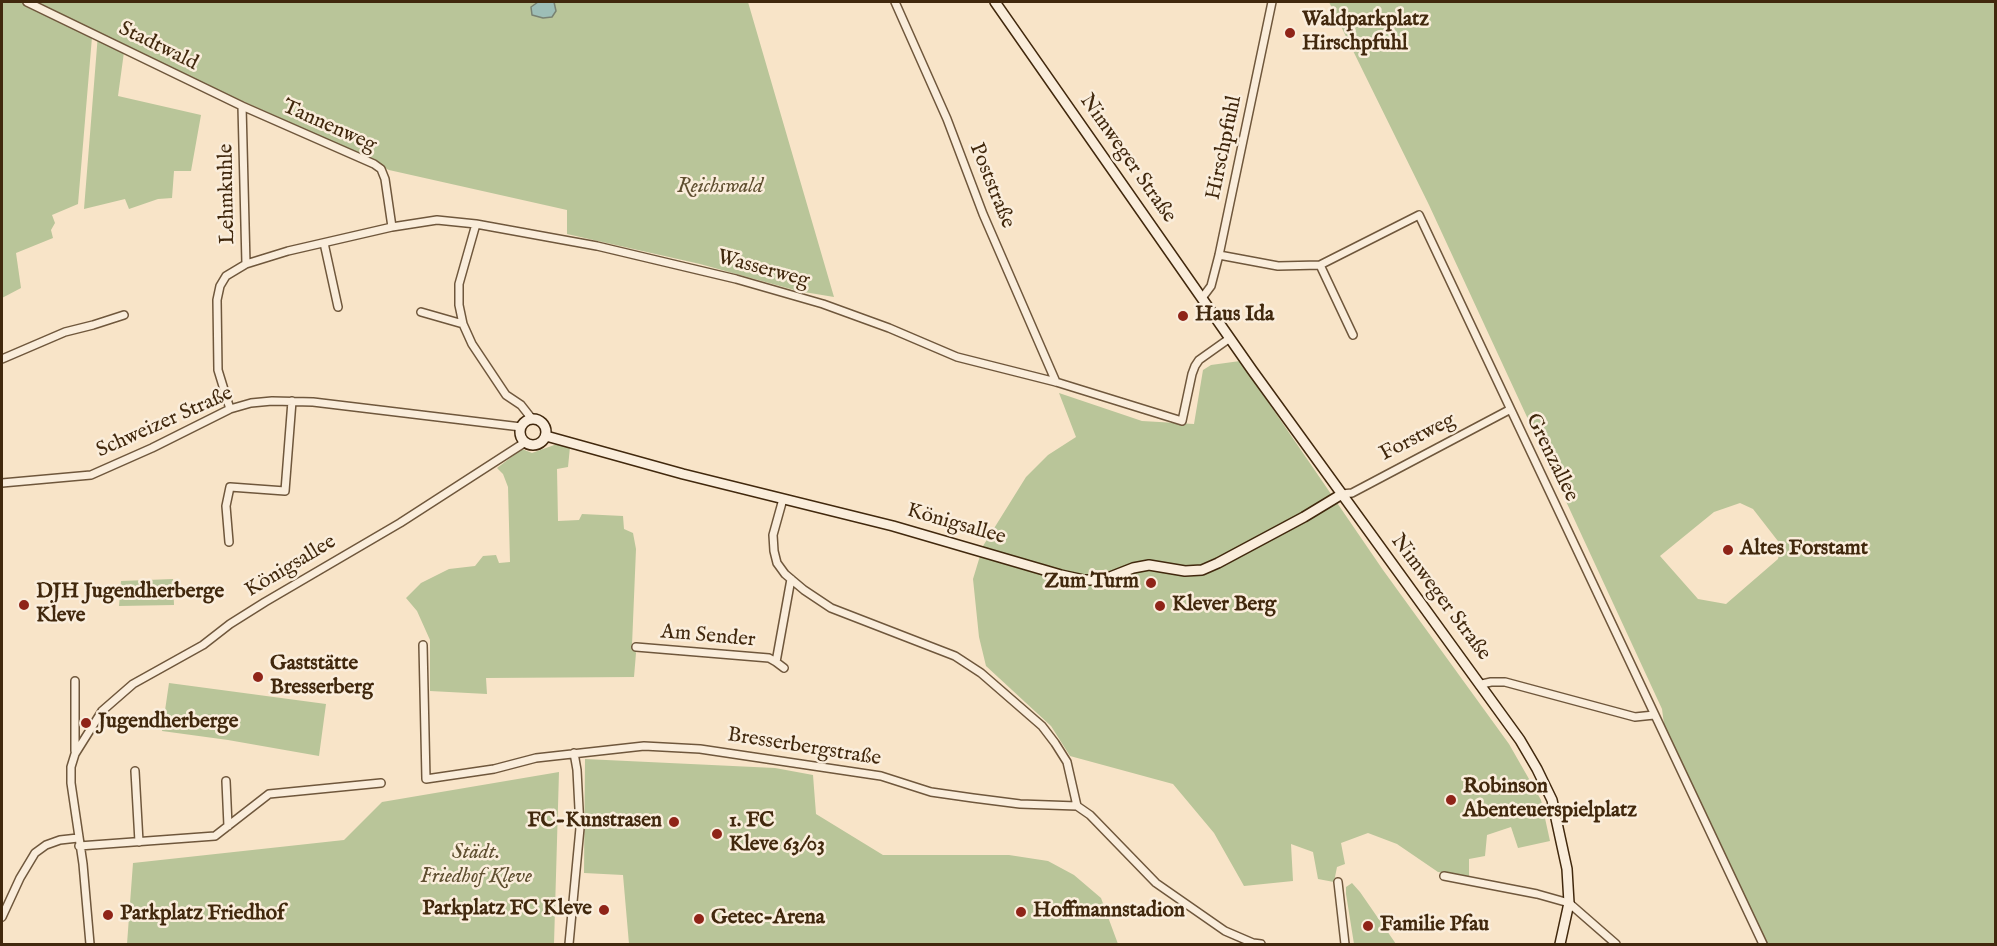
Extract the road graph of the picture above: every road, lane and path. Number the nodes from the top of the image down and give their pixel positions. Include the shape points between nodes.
1 (27, 2) edge
2 (895, 2) edge
3 (994, 2) edge
4 (1272, 2) edge
5 (242, 106) junction
6 (476, 224) junction
7 (392, 227) junction
8 (324, 243) junction
9 (1219, 255) junction
10 (246, 264) junction
11 (1320, 265) junction
12 (1202, 298) junction
13 (338, 307) dead end
14 (421, 312) dead end
15 (124, 315) dead end
16 (463, 324) junction
17 (1353, 335) dead end
18 (1230, 338) junction
19 (2, 359) edge
20 (1056, 382) junction
21 (292, 401) junction
22 (230, 409) junction
23 (1509, 410) junction
24 (532, 419) junction
25 (520, 427) junction
26 (546, 436) junction
27 (524, 443) junction
28 (2, 483) edge
29 (1342, 494) junction
30 (783, 499) junction
31 (228, 542) dead end
32 (791, 579) junction
33 (423, 645) dead end
34 (636, 647) dead end
35 (776, 662) junction
36 (784, 668) dead end
37 (75, 681) dead end
38 (1482, 684) junction
39 (1654, 716) junction
40 (574, 753) junction
41 (75, 754) junction
42 (135, 771) dead end
43 (226, 780) dead end
44 (381, 783) dead end
45 (1077, 806) junction
46 (228, 826) junction
47 (78, 838) junction
48 (139, 842) junction
49 (79, 846) junction
50 (1444, 876) dead end
51 (1338, 882) dead end
52 (1569, 903) junction
53 (2, 917) edge
54 (90, 945) edge
55 (569, 945) edge
56 (1261, 945) edge
57 (1345, 945) edge
58 (1560, 945) edge
59 (1616, 945) edge
60 (1763, 945) edge

1 - 5 street, Stadtwald
2 - 20 street, Poststraße
3 - 12 main road, Nimweger Straße
4 - 9 street, Hirschpfuhl
5 - 7 street, Tannenweg via 381,169 386,179
5 - 10 street, Lehmkuhle
6 - 7 street, Wasserweg via 437,220
6 - 16 street via 459,284
6 - 20 street, Wasserweg via 597,246 736,279 823,304 957,357
7 - 8 street, Wasserweg
8 - 10 street, Wasserweg
8 - 13 street
9 - 11 street via 1278,266
9 - 12 street, Hirschpfuhl via 1211,286
10 - 22 street, Lehmkuhle via 226,276 216,300 218,370
11 - 17 street
11 - 23 street, Grenzallee via 1419,215
12 - 18 main road, Nimweger Straße
14 - 16 street
15 - 19 street via 65,332
16 - 24 street via 506,395
18 - 20 street, Wasserweg via 1195,366 1182,421
18 - 29 main road, Nimweger Straße
21 - 22 street, Schweizer Straße via 272,400
21 - 25 street, Schweizer Straße
21 - 31 street via 285,491 230,487 226,506
22 - 28 street, Schweizer Straße via 91,475
23 - 29 street, Forstweg via 1352,493
23 - 39 street, Grenzallee
24 - 25 main road
24 - 26 main road via 542,422
25 - 27 main road
26 - 27 main road, Königsallee via 535,446
26 - 30 main road, Königsallee
27 - 41 street, Königsallee via 400,524 133,684 102,711
29 - 30 main road, Königsallee via 1202,570 1149,565 1095,580 1070,578 915,532
29 - 38 main road, Nimweger Straße
30 - 32 street via 773,535 774,551 777,563
32 - 35 street, Am Sender
32 - 45 street via 831,608 955,656 981,673 1042,726 1055,743 1067,762
33 - 40 street, Bresserbergstraße via 426,779
34 - 35 street, Am Sender via 769,658
35 - 36 street, Am Sender
37 - 41 street
38 - 39 street via 1506,682 1635,717
38 - 52 main road, Nimweger Straße via 1520,740 1552,800 1567,869
39 - 60 street, Grenzallee
40 - 45 street, Bresserbergstraße via 644,746 700,749 881,776 931,792 1020,804
40 - 55 street via 580,828
41 - 47 street, Königsallee via 71,783
42 - 48 street
43 - 46 street
44 - 46 street via 269,794
45 - 56 street via 1156,882 1225,931
46 - 48 street via 215,836
47 - 49 street, Königsallee
47 - 53 street via 60,840 35,853
48 - 49 street
49 - 54 street, Königsallee
50 - 52 street
51 - 57 street
52 - 58 main road, Nimweger Straße
52 - 59 street

